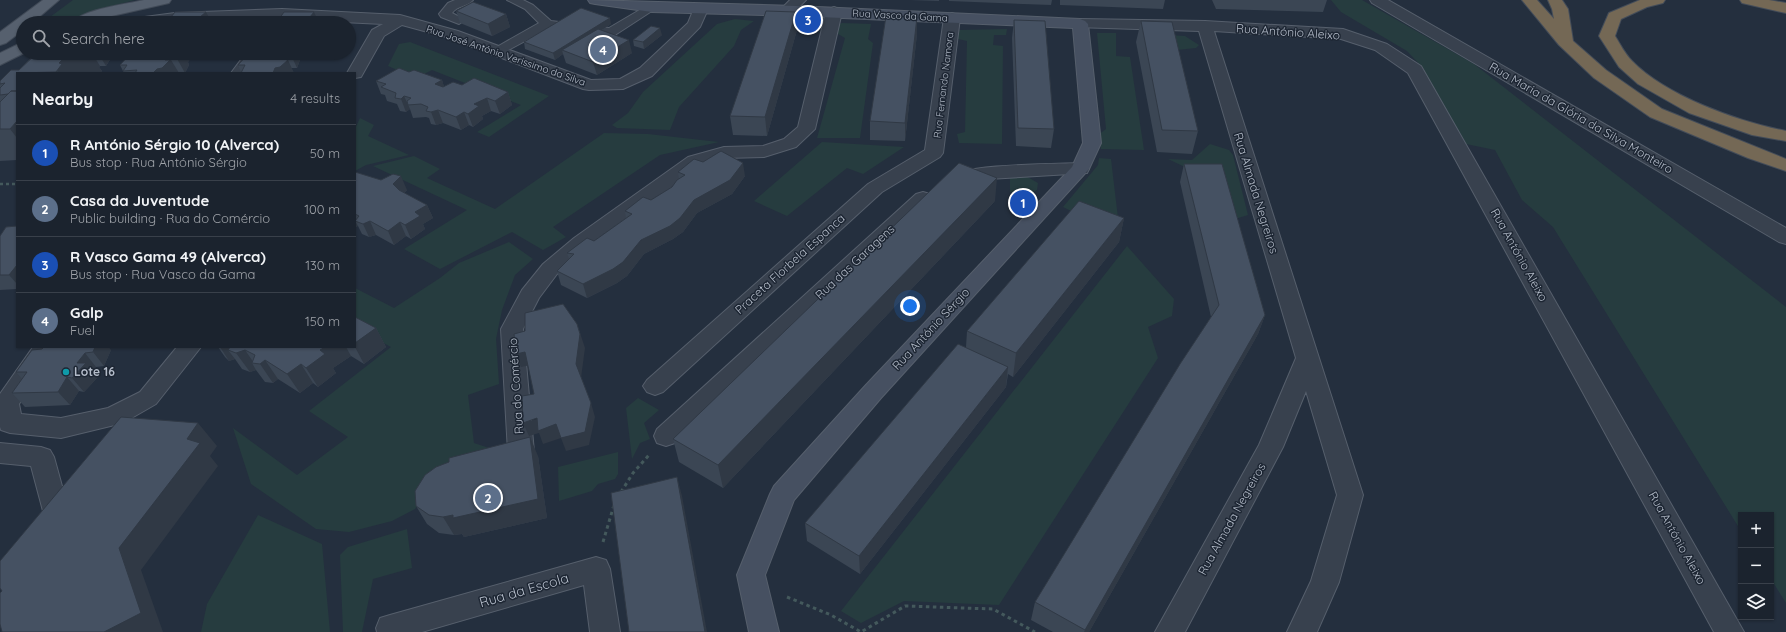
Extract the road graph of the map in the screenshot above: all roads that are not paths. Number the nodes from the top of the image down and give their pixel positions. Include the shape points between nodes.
1 (30, 0) edge
2 (52, 0) edge
3 (164, 0) edge
4 (467, 0) edge
5 (513, 0) edge
6 (595, 0) edge
7 (799, 0) edge
8 (1377, 0) edge
9 (1529, 0) edge
10 (1555, 0) edge
11 (1658, 0) edge
12 (1747, 0) edge
13 (652, 7) junction
14 (1786, 8) edge
15 (700, 9) junction
16 (786, 11) junction
17 (834, 12) junction
18 (31, 16) edge
19 (96, 16) edge
20 (952, 18) junction
21 (356, 20) edge
22 (400, 20) junction
23 (459, 20) edge
24 (0, 22) edge
25 (547, 24) junction
26 (1080, 24) junction
27 (1205, 26) junction
28 (16, 28) edge
29 (500, 34) dead end
30 (0, 40) edge
31 (518, 40) junction
32 (1565, 42) junction
33 (16, 51) edge
34 (499, 51) junction
35 (0, 60) edge
36 (249, 60) edge
37 (240, 72) edge
38 (356, 72) edge
39 (1786, 136) edge
40 (934, 153) joint
41 (1786, 165) edge
42 (1080, 169) junction
43 (1786, 237) edge
44 (44, 348) edge
45 (189, 348) edge
46 (1307, 359) junction
47 (655, 386) dead end
48 (666, 436) road end
49 (521, 452) edge
50 (0, 453) edge
51 (66, 547) edge
52 (390, 628) dead end
53 (605, 632) edge
54 (764, 632) edge
55 (1170, 632) edge
56 (1302, 632) edge
57 (1729, 632) edge

1 - 24 main road
2 - 18 main road
3 - 19 main road
4 - 23 lane via 452,5 446,14
5 - 25 lane via 529,7
6 - 13 main road, Rua Vasco da Gama
7 - 16 street
8 - 43 street, Rua Maria da Glória da Silva Monteiro
9 - 32 highway
10 - 32 highway via 1560,9
11 - 39 highway via 1614,16 1607,36 1625,64 1644,80 1695,109 1758,131
12 - 14 highway
13 - 15 main road, Rua Vasco da Gama
13 - 25 lane via 610,32
15 - 16 main road, Rua Vasco da Gama
15 - 34 street, Rua José António Verissimo da Silva via 695,24 685,35 646,72 623,84 589,85
16 - 17 main road, Rua Vasco da Gama
17 - 20 main road, Rua Vasco da Gama
17 - 49 street, Rua do Comércio via 806,129 790,143 764,151 724,153 696,160 581,242 550,269 530,295 512,329
20 - 26 main road, Rua Vasco da Gama
20 - 40 street, Rua Fernando Namora
21 - 22 street, Rua José António Verissimo da Silva
22 - 34 street, Rua José António Verissimo da Silva via 452,34
22 - 38 street via 378,33
25 - 31 lane
26 - 27 street, Rua Vasco da Gama
26 - 42 main road, Rua António Sérgio via 1092,144
27 - 46 street, Rua Almada Negreiros
27 - 57 street, Rua António Aleixo via 1343,34 1381,47 1415,70
28 - 30 main road
29 - 31 lane
31 - 34 lane
32 - 41 highway via 1600,74 1656,113
33 - 35 main road
36 - 37 street
40 - 47 street, Praceta Florbela Espanca via 875,188
42 - 48 street, Rua das Garagens via 970,174 939,184
42 - 54 main road, Rua António Sérgio via 873,392 783,494 751,575
44 - 45 street via 7,403 10,423 61,428 114,416 148,398
46 - 55 street, Rua Almada Negreiros via 1271,447
46 - 56 street, Rua Almada Negreiros via 1350,495 1324,582
50 - 51 street via 41,457
52 - 53 street, Rua da Escola via 596,569

